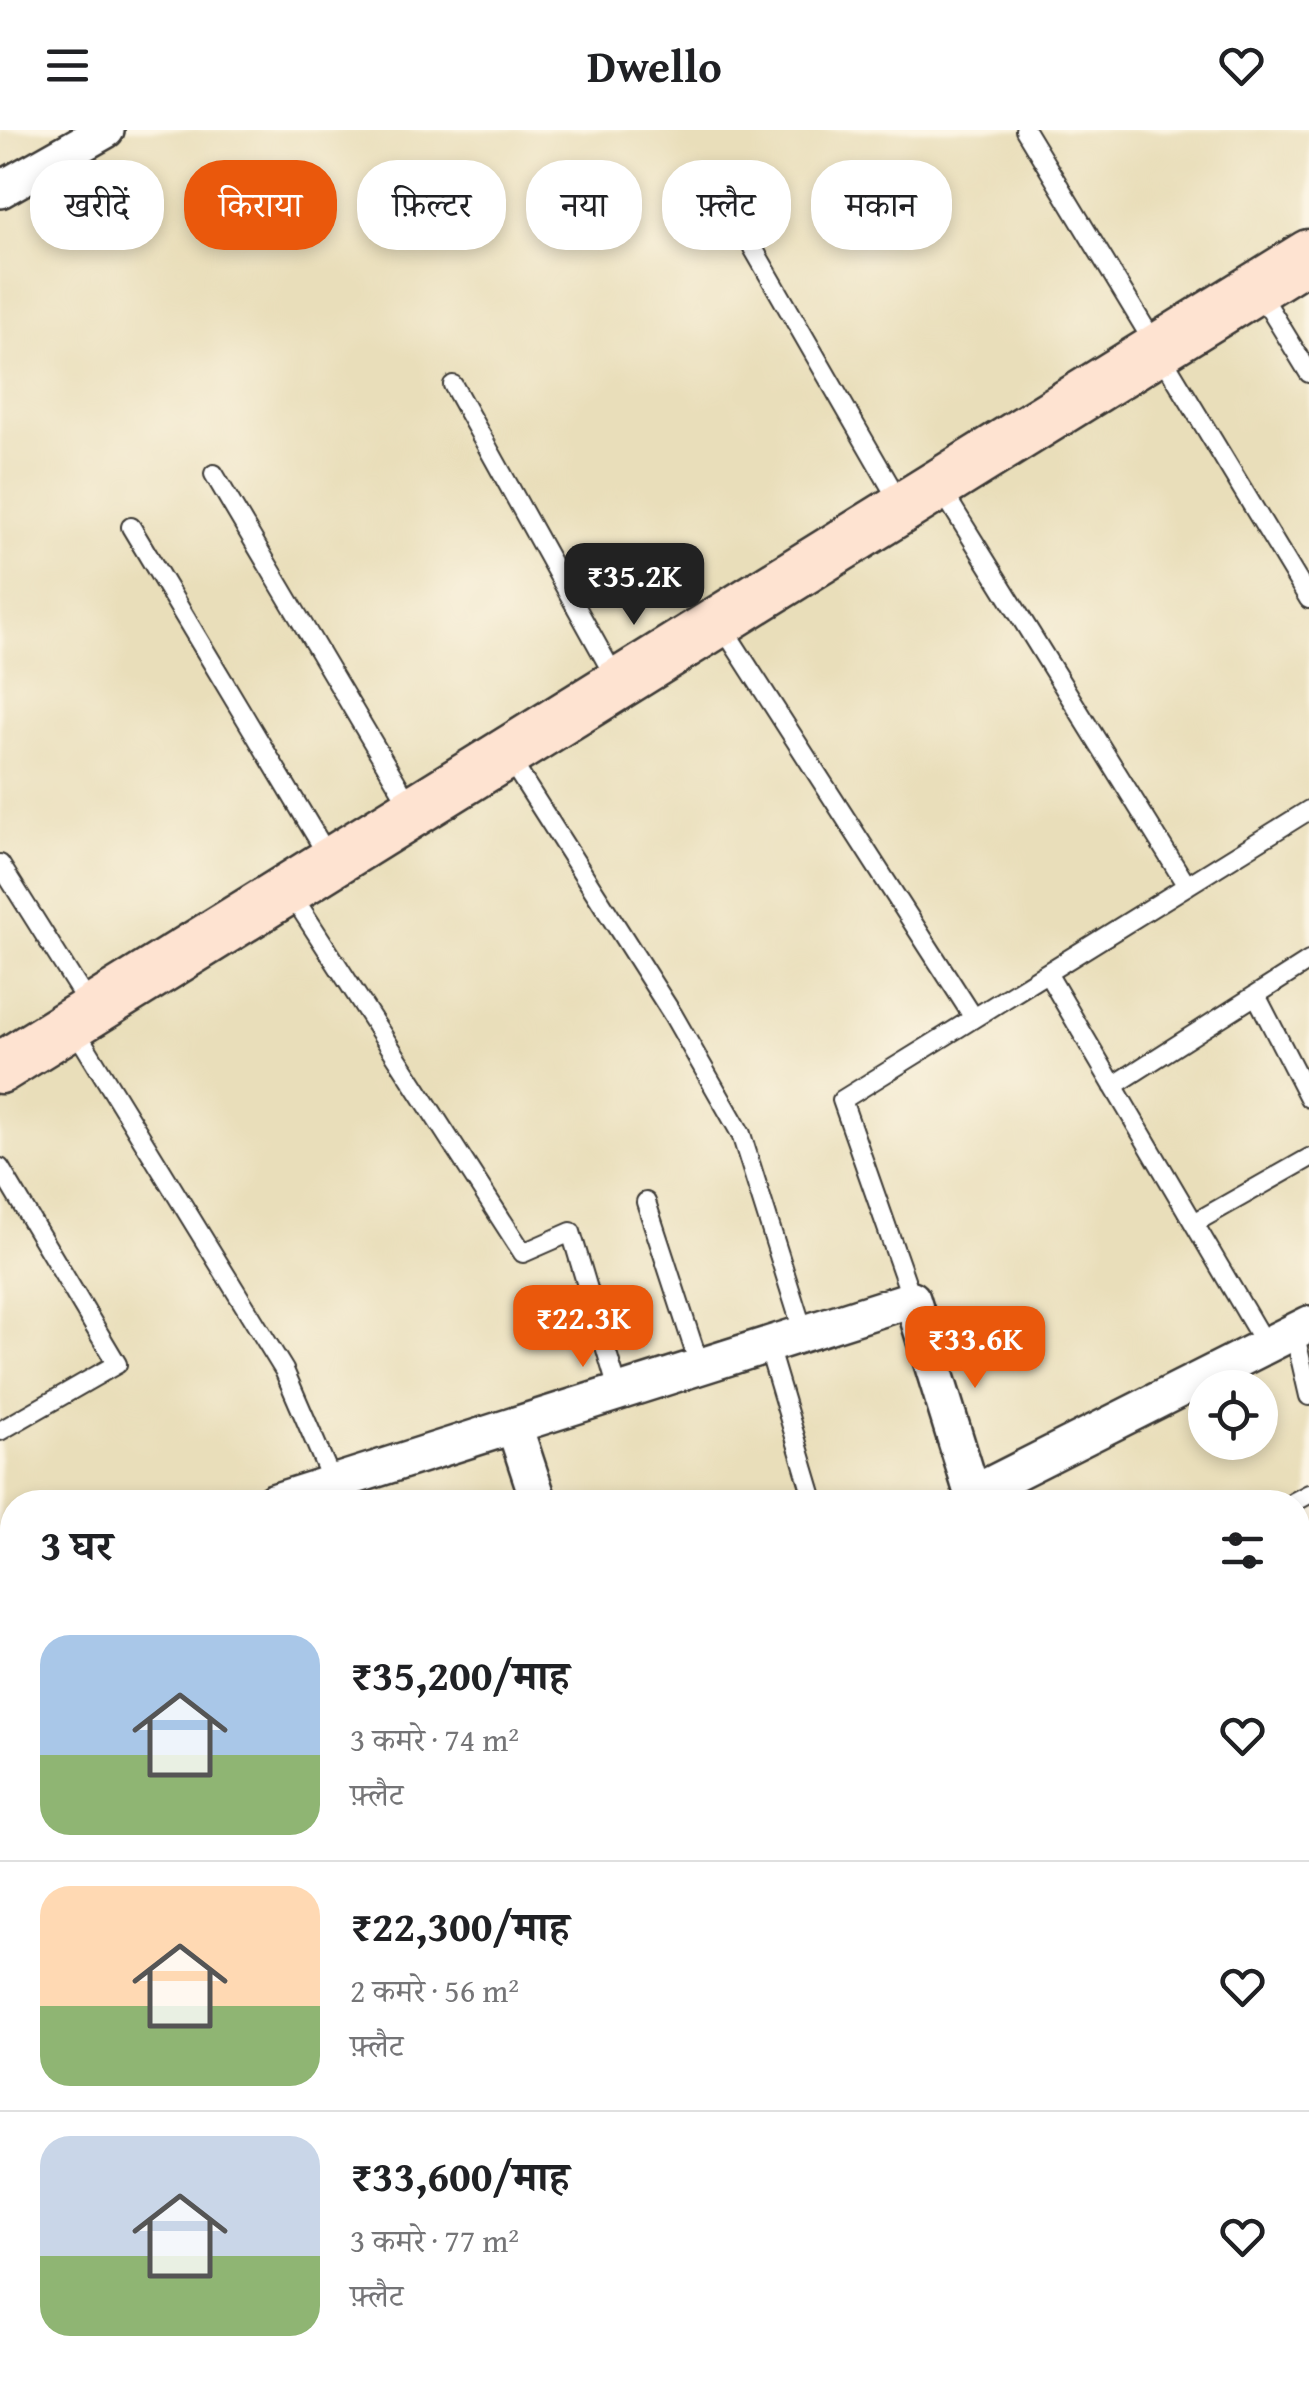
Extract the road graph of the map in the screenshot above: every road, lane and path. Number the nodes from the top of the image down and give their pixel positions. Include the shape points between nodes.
1 (106, 130) edge
2 (1025, 130) edge
3 (0, 190) edge
4 (754, 250) edge
5 (1309, 255) edge
6 (1257, 287) junction
7 (1158, 349) junction
8 (1309, 372) edge
9 (453, 384) dead end
10 (214, 474) dead end
11 (921, 496) junction
12 (131, 527) dead end
13 (1309, 599) edge
14 (719, 622) junction
15 (618, 684) junction
16 (506, 754) junction
17 (1309, 810) edge
18 (414, 811) junction
19 (332, 862) junction
20 (0, 864) edge
21 (1187, 886) junction
22 (288, 890) junction
23 (1309, 961) edge
24 (1047, 973) junction
25 (1256, 995) junction
26 (82, 1018) junction
27 (974, 1018) junction
28 (0, 1068) edge
29 (1113, 1086) junction
30 (1309, 1098) edge
31 (1309, 1158) edge
32 (0, 1168) edge
33 (646, 1202) dead end
34 (1194, 1223) junction
35 (912, 1300) junction
36 (1290, 1333) edge
37 (804, 1334) junction
38 (768, 1346) junction
39 (700, 1367) junction
40 (619, 1393) junction
41 (1309, 1396) edge
42 (514, 1426) junction
43 (0, 1431) edge
44 (333, 1483) junction
45 (311, 1490) edge
46 (534, 1490) edge
47 (811, 1490) edge
48 (971, 1490) edge
49 (989, 1490) edge

1 - 3 street
2 - 7 lane
4 - 11 lane
5 - 6 street
6 - 7 street
6 - 8 lane
7 - 11 street
7 - 13 lane
9 - 15 lane
10 - 18 lane
11 - 14 street
11 - 21 lane
12 - 19 lane
14 - 15 street
14 - 27 lane
15 - 16 street
16 - 18 street
16 - 37 lane via 742,1134
17 - 21 lane
18 - 19 street
19 - 22 street
20 - 26 lane
21 - 24 lane
22 - 26 street
22 - 40 lane via 523,1253 571,1232
23 - 25 lane
24 - 27 lane
24 - 29 lane
25 - 29 lane
25 - 30 lane
26 - 28 street
26 - 44 lane via 284,1370
27 - 35 lane via 842,1100
29 - 34 lane
31 - 34 lane
32 - 43 lane via 117,1364
33 - 39 lane
34 - 36 lane
35 - 37 street
35 - 48 street
36 - 41 lane
36 - 49 street
37 - 38 street
38 - 39 street
38 - 47 lane
39 - 40 street
40 - 42 street
42 - 44 street
42 - 46 street
44 - 45 street

